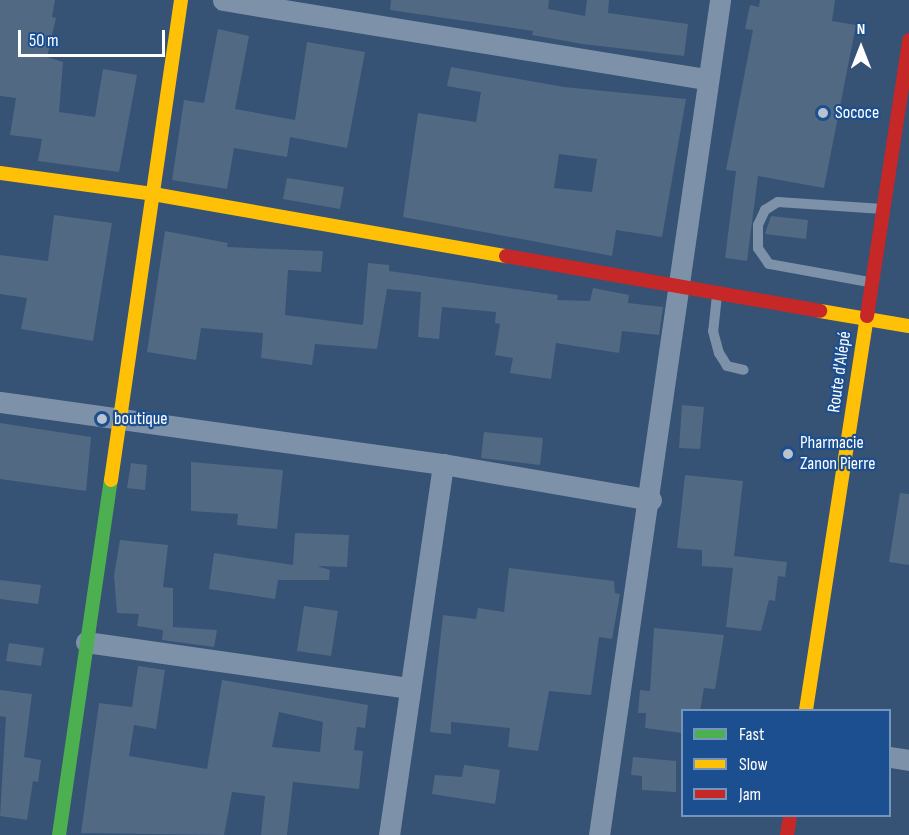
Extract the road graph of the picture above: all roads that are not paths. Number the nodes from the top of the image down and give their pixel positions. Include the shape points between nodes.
1 (182, 0) edge
2 (223, 0) edge
3 (720, 0) edge
4 (909, 40) edge
5 (708, 79) junction
6 (0, 173) edge
7 (153, 194) junction
8 (883, 209) junction
9 (871, 282) junction
10 (682, 285) junction
11 (718, 292) junction
12 (866, 320) junction
13 (909, 326) edge
14 (744, 370) dead end
15 (0, 402) edge
16 (118, 417) junction
17 (443, 464) junction
18 (651, 500) junction
19 (86, 642) junction
20 (410, 688) junction
21 (806, 709) edge
22 (891, 757) edge
23 (909, 760) edge
24 (790, 817) edge
25 (59, 835) edge
26 (389, 835) edge
27 (599, 835) edge
28 (787, 835) edge

1 - 7 street
2 - 5 street
3 - 5 street
4 - 8 street, Route d'Alépé
5 - 10 street
6 - 7 street
7 - 10 street
7 - 16 street
8 - 9 street, Route d'Alépé
8 - 9 lane via 778,202 765,210 758,225 758,248 769,264
9 - 12 street, Route d'Alépé
10 - 11 street
10 - 18 street
11 - 12 street
11 - 14 lane via 713,331 719,353 727,366
12 - 13 street
12 - 21 street, Route d'Alépé
15 - 16 street
16 - 17 street
16 - 19 street
17 - 18 street
17 - 20 street
18 - 27 street
19 - 20 street
19 - 25 street
20 - 26 street
22 - 23 street
24 - 28 street

